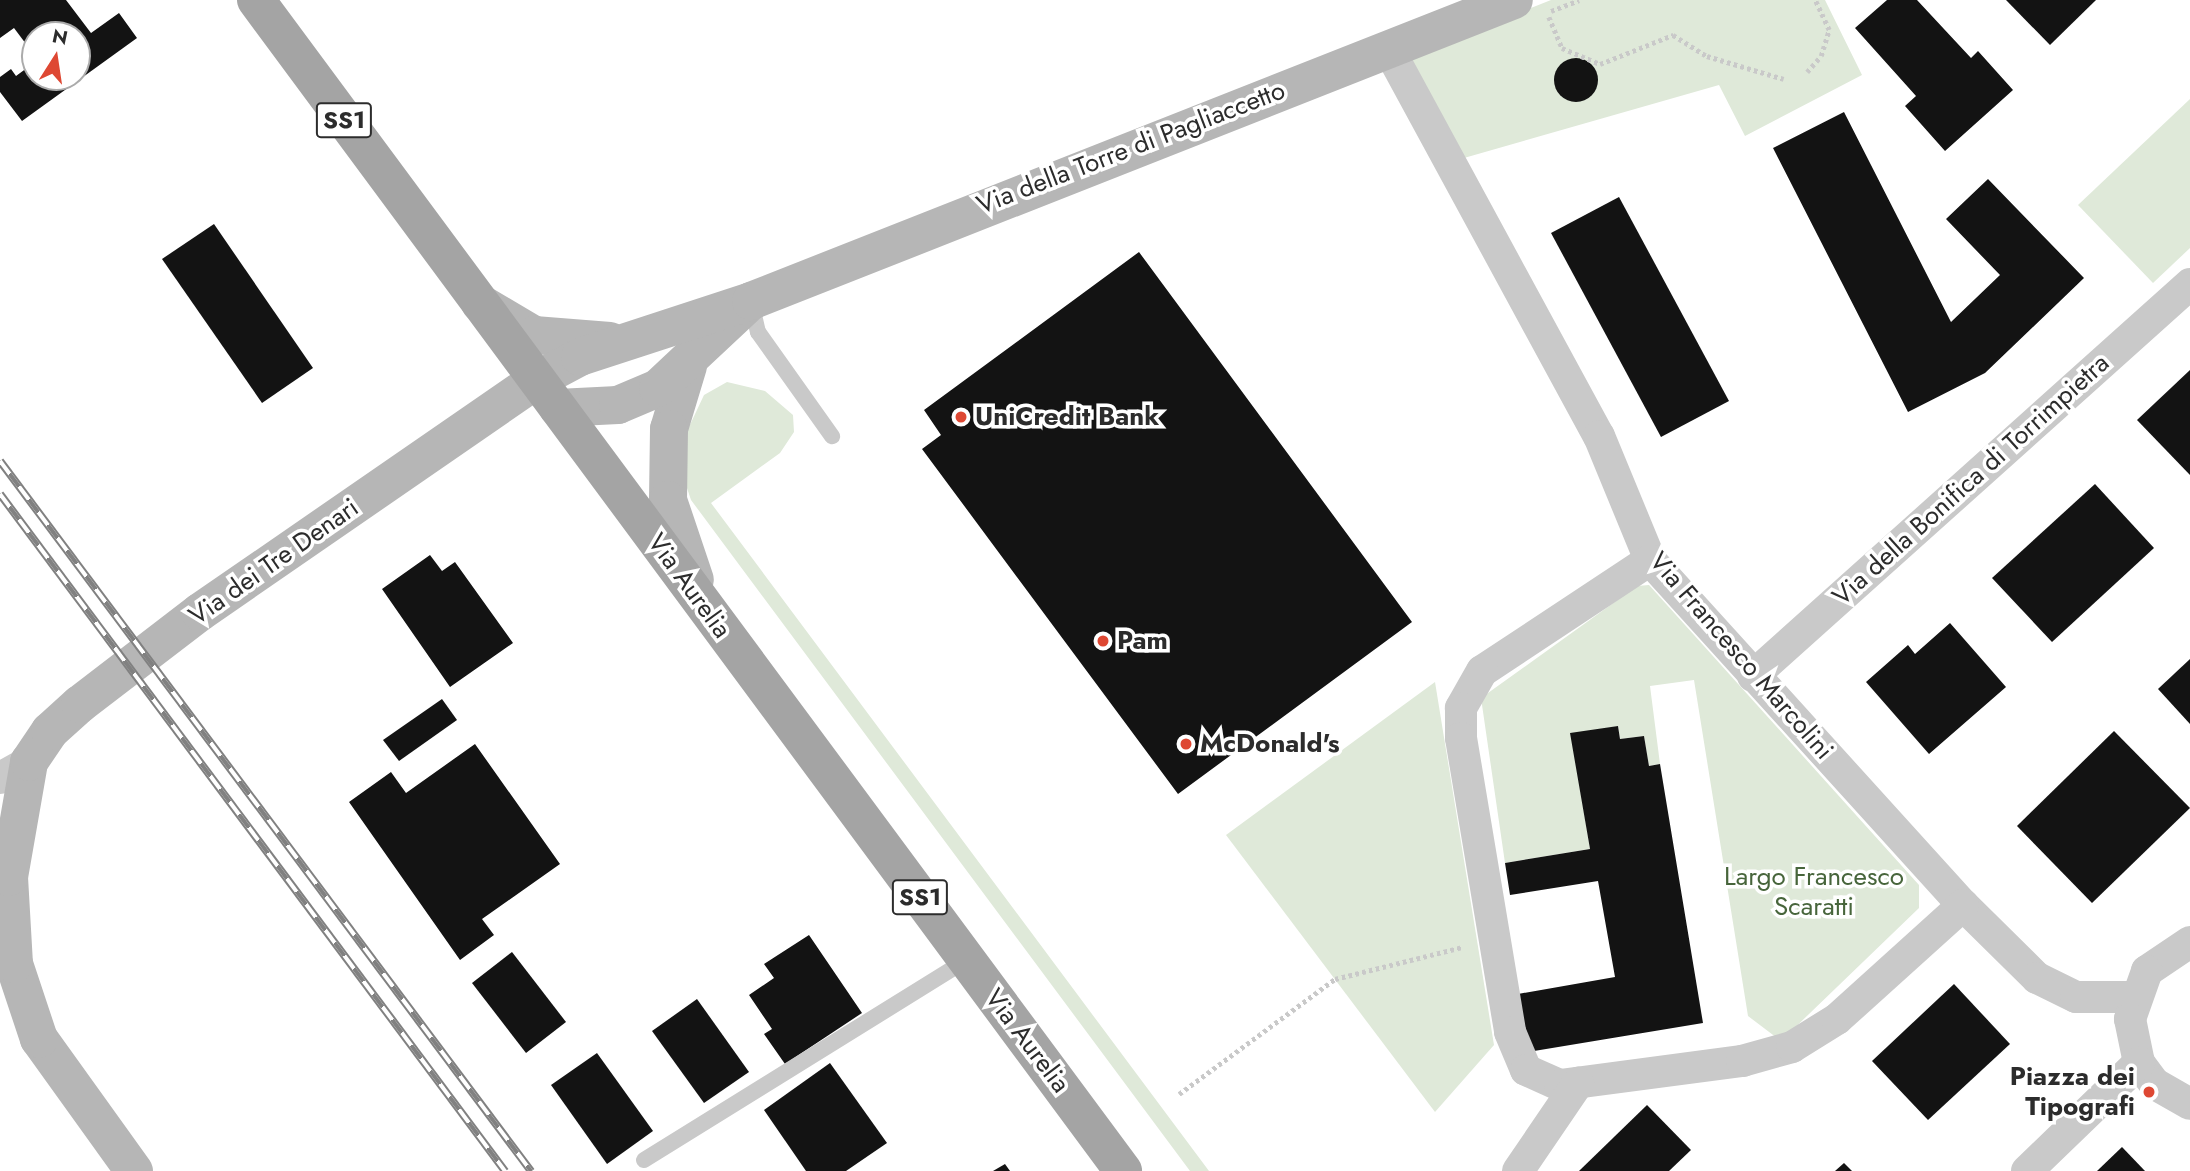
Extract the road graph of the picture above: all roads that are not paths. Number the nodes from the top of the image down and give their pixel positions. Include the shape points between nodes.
1 (256, 0) edge
2 (1531, 6) edge
3 (1388, 48) junction
4 (2190, 284) edge
5 (751, 301) junction
6 (477, 302) junction
7 (619, 340) junction
8 (688, 366) junction
9 (546, 394) junction
10 (832, 436) dead end
11 (1650, 560) junction
12 (717, 624) junction
13 (1753, 676) junction
14 (14, 770) edge
15 (1963, 905) junction
16 (2190, 942) edge
17 (966, 959) junction
18 (2133, 997) junction
19 (2139, 1063) junction
20 (1578, 1083) junction
21 (2190, 1104) edge
22 (644, 1160) dead end
23 (134, 1171) edge
24 (1123, 1171) edge
25 (1518, 1171) edge
26 (2027, 1171) edge

1 - 6 main road, Via Aurelia / SS1
2 - 3 street, Via della Torre di Pagliaccetto
3 - 5 street, Via della Torre di Pagliaccetto
3 - 11 street, Via Francesco Marcolini via 1600,436
4 - 13 street, Via della Bonifica di Torrimpietra
5 - 7 street, Via della Torre di Pagliaccetto
5 - 8 street, Via della Torre di Pagliaccetto
5 - 10 lane via 758,332
6 - 7 street, Via della Torre di Pagliaccetto via 534,335
6 - 9 main road, Via Aurelia / SS1
7 - 9 street, Via della Torre di Pagliaccetto
8 - 9 street, Via della Torre di Pagliaccetto via 658,388 618,405
8 - 12 street, Via della Torre di Pagliaccetto via 669,429 668,500 683,556
9 - 12 main road, Via Aurelia / SS1
9 - 14 street, Via dei Tre Denari via 200,612 80,704
11 - 13 street, Via Francesco Marcolini
11 - 20 street via 1499,659 1465,694 1461,738 1519,1060 1547,1082
12 - 17 main road, Via Aurelia / SS1
13 - 15 street, Via Francesco Marcolini
14 - 23 street via 9,925 22,998 54,1063
15 - 18 street, Via Francesco Marcolini via 2054,990 2090,999
15 - 20 street via 1837,1019 1792,1047 1742,1061
16 - 18 street via 2147,971
17 - 22 lane
17 - 24 main road, Via Aurelia / SS1
18 - 19 street via 2131,1042
19 - 21 street via 2155,1084
19 - 26 street
20 - 25 street

